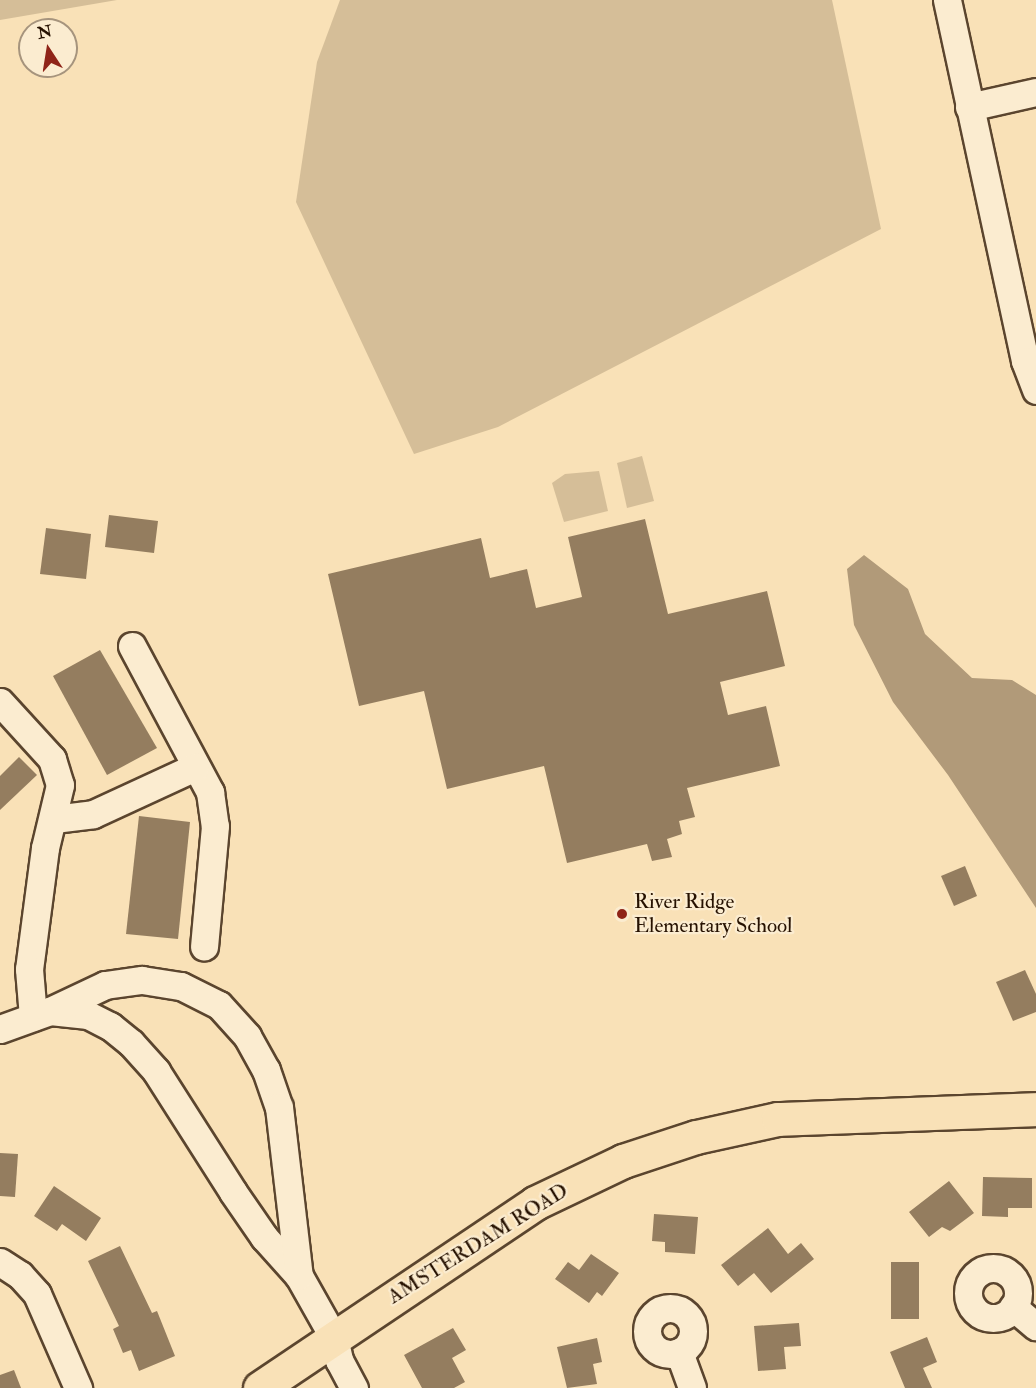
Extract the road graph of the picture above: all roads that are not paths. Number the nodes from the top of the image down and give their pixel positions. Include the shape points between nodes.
1 (947, 0) edge
2 (1036, 92) edge
3 (969, 106) junction
4 (1036, 390) edge
5 (132, 646) dead end
6 (0, 702) edge
7 (195, 767) junction
8 (54, 819) junction
9 (204, 947) dead end
10 (41, 1014) junction
11 (0, 1029) edge
12 (1036, 1109) edge
13 (0, 1262) edge
14 (299, 1276) junction
15 (1013, 1307) dead end
16 (1036, 1326) edge
17 (334, 1338) junction
18 (679, 1352) dead end
19 (78, 1388) edge
20 (260, 1388) edge
21 (354, 1388) edge
22 (692, 1388) edge

1 - 3 street
2 - 3 street
3 - 4 street via 1026,362
5 - 7 street via 166,703
6 - 8 street via 52,759 60,785
7 - 8 street via 93,814
7 - 9 street via 210,792 215,826
8 - 10 street via 45,848 29,969
10 - 11 street
10 - 14 street via 88,1015 131,1042 156,1071 264,1237
10 - 14 street via 105,985 142,980 181,986 219,1005 247,1036 266,1070 279,1107
12 - 17 main road, AMSTERDAM ROAD via 777,1119 669,1145 623,1161 535,1203
13 - 19 street via 20,1275 37,1294
14 - 17 street
15 - 16 street
17 - 20 main road, AMSTERDAM ROAD
17 - 21 street via 339,1360
18 - 22 street

